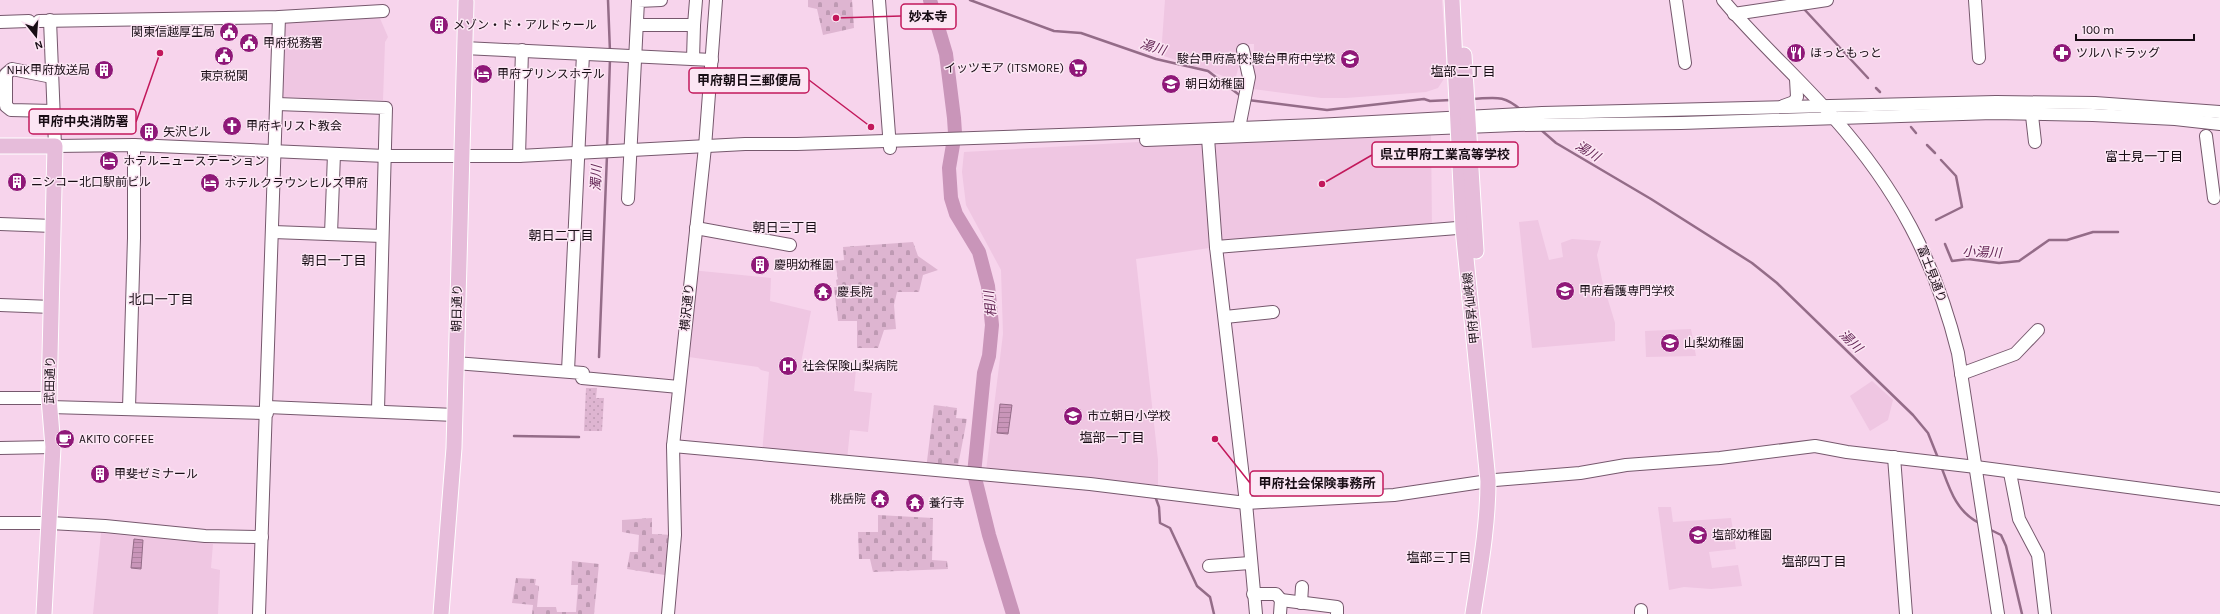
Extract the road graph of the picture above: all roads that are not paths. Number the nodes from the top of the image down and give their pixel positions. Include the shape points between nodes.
1 (661, 0) edge
2 (696, 0) edge
3 (716, 0) edge
4 (879, 0) edge
5 (1452, 0) edge
6 (1461, 0) edge
7 (1676, 0) edge
8 (1723, 0) edge
9 (1827, 0) edge
10 (1975, 0) edge
11 (466, 2) dead end
12 (383, 11) dead end
13 (1734, 14) junction
14 (279, 16) junction
15 (40, 20) junction
16 (0, 22) edge
17 (694, 24) junction
18 (638, 25) junction
19 (464, 48) junction
20 (522, 50) junction
21 (1243, 50) dead end
22 (583, 54) junction
23 (635, 56) junction
24 (1979, 58) dead end
25 (693, 59) junction
26 (712, 60) junction
27 (1685, 63) dead end
28 (52, 77) junction
29 (1796, 79) junction
30 (276, 104) junction
31 (1823, 105) junction
32 (1780, 107) junction
33 (2031, 108) junction
34 (53, 111) junction
35 (1463, 111) junction
36 (2220, 112) edge
37 (1834, 117) junction
38 (2220, 124) edge
39 (1239, 128) junction
40 (2206, 136) dead end
41 (1208, 138) junction
42 (965, 142) junction
43 (2035, 142) dead end
44 (134, 145) junction
45 (890, 145) junction
46 (0, 146) edge
47 (55, 146) junction
48 (705, 147) junction
49 (274, 151) junction
50 (630, 151) junction
51 (578, 153) junction
52 (334, 154) junction
53 (385, 156) junction
54 (519, 156) junction
55 (461, 157) junction
56 (2214, 198) dead end
57 (628, 199) dead end
58 (0, 224) edge
59 (53, 226) junction
60 (1469, 227) junction
61 (696, 228) junction
62 (273, 232) junction
63 (331, 234) junction
64 (382, 236) junction
65 (790, 244) dead end
66 (1216, 247) junction
67 (0, 305) edge
68 (52, 306) junction
69 (1273, 312) dead end
70 (1225, 317) junction
71 (2038, 330) dead end
72 (455, 363) junction
73 (568, 371) junction
74 (1961, 374) junction
75 (678, 387) junction
76 (0, 398) edge
77 (49, 403) junction
78 (129, 408) junction
79 (267, 410) junction
80 (378, 410) junction
81 (455, 415) junction
82 (673, 446) junction
83 (53, 447) junction
84 (0, 448) edge
85 (1894, 457) junction
86 (1976, 467) junction
87 (2010, 473) junction
88 (1491, 480) junction
89 (2220, 499) edge
90 (1246, 503) junction
91 (50, 523) junction
92 (0, 524) edge
93 (262, 537) junction
94 (1250, 563) junction
95 (1209, 566) dead end
96 (1302, 587) dead end
97 (1254, 594) junction
98 (1280, 600) junction
99 (1300, 603) junction
100 (44, 614) edge
101 (258, 614) edge
102 (441, 614) edge
103 (668, 614) edge
104 (1256, 614) edge
105 (1280, 614) edge
106 (1337, 614) edge
107 (1473, 614) edge
108 (1481, 614) edge
109 (1906, 614) edge
110 (1998, 614) edge
111 (2045, 614) edge

1 - 18 street via 638,2
2 - 17 street
3 - 26 street, 横沢通り
4 - 45 street
5 - 35 main road, 甲府昇仙峡線
6 - 35 main road, 甲府昇仙峡線
7 - 27 street
8 - 13 street, 富士見通り
9 - 13 street
10 - 24 street
11 - 19 main road, 朝日通り
12 - 14 street
13 - 29 street, 富士見通り
14 - 15 street
14 - 30 street
15 - 16 street
15 - 28 street
17 - 18 street
17 - 25 street
18 - 23 street
19 - 20 street
19 - 55 main road, 朝日通り
20 - 22 street
20 - 54 street
21 - 39 street via 1249,78
22 - 23 street
22 - 51 street
23 - 25 street
23 - 50 street
25 - 26 street
26 - 48 street, 横沢通り
28 - 34 street
28 - 34 street via 12,69 6,74 6,106 11,110
29 - 31 street, 富士見通り
29 - 32 street via 1797,97 1794,102
30 - 49 street
30 - 53 street via 386,108
31 - 32 street
31 - 33 street
31 - 37 street, 富士見通り
32 - 35 street via 1514,114
33 - 36 street via 2095,103
33 - 37 street
33 - 38 street
33 - 43 street
34 - 47 street
35 - 37 street via 1526,124 1681,123
35 - 39 street
35 - 41 street
35 - 60 main road, 甲府昇仙峡線
37 - 74 street, 富士見通り via 1886,185 1920,243 1949,318
39 - 42 street
40 - 56 street
41 - 42 street
41 - 66 street
42 - 45 street
44 - 47 street
44 - 49 street
44 - 78 street
45 - 48 street via 745,144
46 - 47 main road
47 - 59 main road, 武田通り
48 - 50 street
48 - 61 street, 横沢通り
49 - 52 street
49 - 62 street
50 - 51 street
50 - 57 street
51 - 54 street
51 - 73 street
52 - 53 street
52 - 63 street
53 - 55 street
53 - 64 street
54 - 55 street
55 - 72 main road, 朝日通り
58 - 59 street
59 - 68 main road, 武田通り
60 - 66 street
60 - 88 main road, 甲府昇仙峡線
61 - 65 street
61 - 75 street, 横沢通り
62 - 63 street
62 - 79 street
63 - 64 street
64 - 80 street
66 - 70 street
67 - 68 street
68 - 77 main road, 武田通り
69 - 70 street
70 - 90 street
71 - 74 street via 2015,354
72 - 73 street
72 - 81 main road, 朝日通り
73 - 75 street via 583,373 582,378
74 - 86 street, 富士見通り
75 - 82 street, 横沢通り
76 - 77 street
77 - 78 street
77 - 83 main road, 武田通り
78 - 79 street
79 - 80 street
79 - 93 street
80 - 81 street
81 - 102 main road, 朝日通り
82 - 90 street via 984,473
82 - 103 street, 横沢通り via 675,535
83 - 84 street
83 - 91 main road, 武田通り
85 - 86 street
85 - 88 street via 1815,446 1726,458 1626,465
85 - 109 street
86 - 87 street
86 - 110 street, 富士見通り
87 - 89 street
87 - 111 street via 2019,519 2038,555
88 - 90 street via 1394,495
88 - 107 main road, 甲府昇仙峡線 via 1486,538
88 - 108 main road, 甲府昇仙峡線 via 1493,538
90 - 94 street
91 - 92 street
91 - 93 street via 205,536
91 - 100 main road, 武田通り
93 - 101 street
94 - 95 street
94 - 97 street
96 - 99 street
97 - 98 street via 1276,594
97 - 104 street
98 - 99 street
98 - 105 street
99 - 106 street via 1338,607

